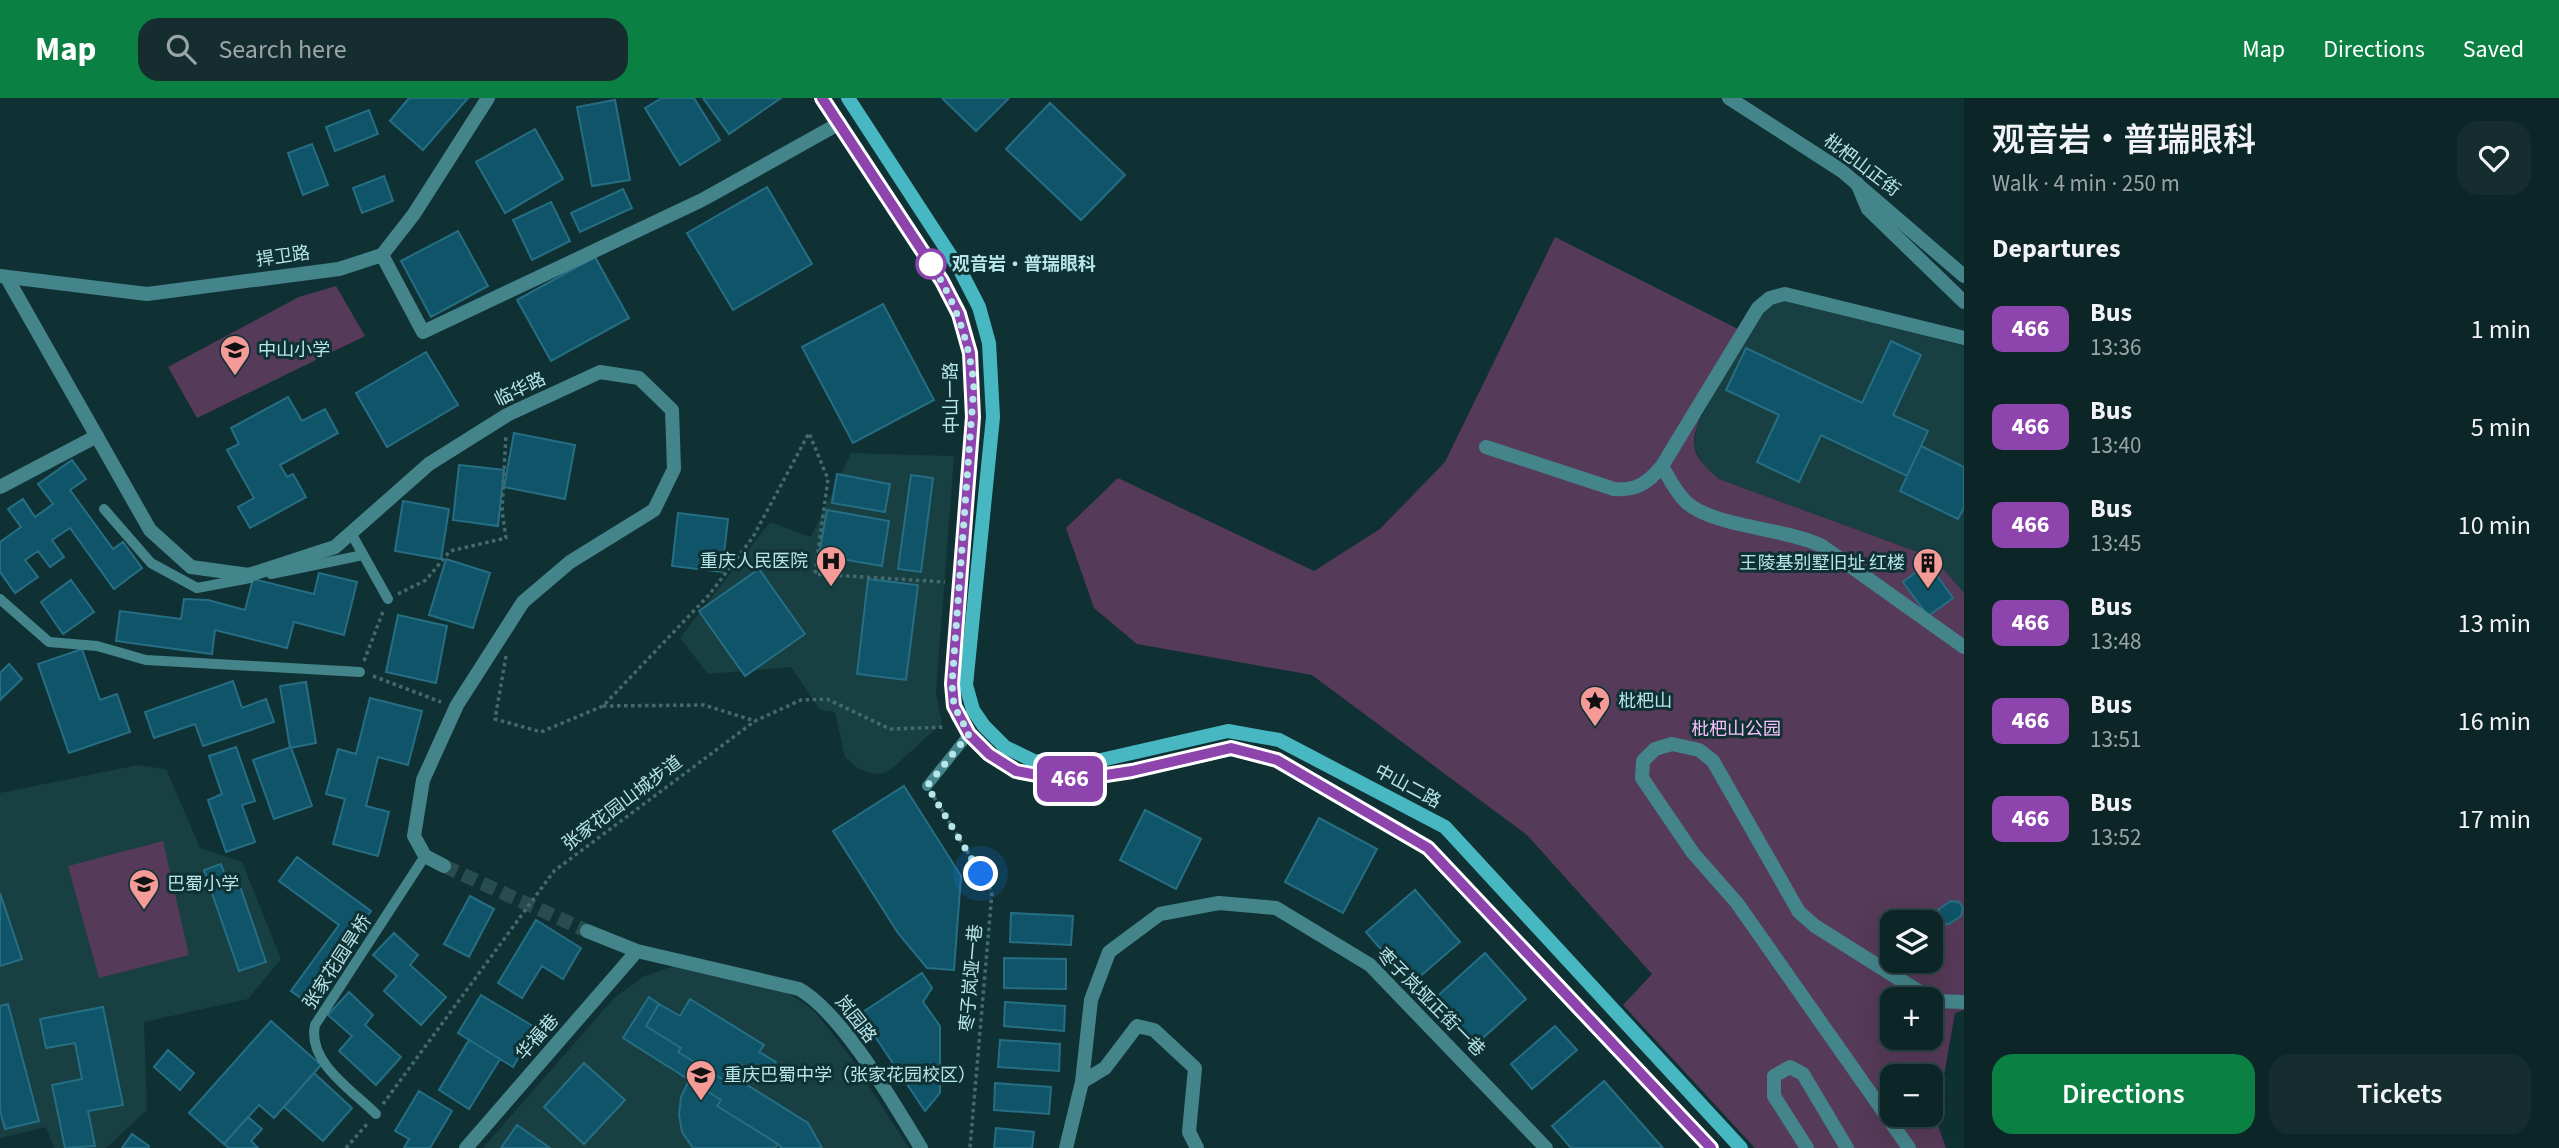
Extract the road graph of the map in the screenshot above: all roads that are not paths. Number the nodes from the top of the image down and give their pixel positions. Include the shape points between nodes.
1 (488, 98) edge
2 (822, 98) edge
3 (848, 98) edge
4 (1729, 98) edge
5 (840, 123) junction
6 (1857, 183) junction
7 (382, 255) junction
8 (1964, 275) edge
9 (4, 277) edge
10 (1964, 302) edge
11 (1964, 338) edge
12 (97, 436) junction
13 (1486, 447) dead end
14 (1662, 466) junction
15 (0, 488) edge
16 (104, 509) dead end
17 (351, 533) junction
18 (363, 555) junction
19 (0, 599) edge
20 (388, 599) road end
21 (1964, 647) edge
22 (360, 671) road end
23 (967, 730) junction
24 (927, 786) road end
25 (425, 856) junction
26 (444, 866) tunnel mouth
27 (587, 931) tunnel mouth
28 (637, 951) junction
29 (1964, 1002) edge
30 (1082, 1082) junction
31 (376, 1114) dead end
32 (466, 1148) edge
33 (920, 1148) edge
34 (1066, 1148) edge
35 (1197, 1148) edge
36 (1546, 1148) edge
37 (1711, 1148) edge
38 (1741, 1148) edge
39 (1807, 1148) edge
40 (1847, 1148) edge
41 (1909, 1148) edge

1 - 7 street via 414,214
2 - 5 main road, 中山一路
3 - 38 main road, 中山二路 via 960,270 979,307 989,343 993,417 966,685 984,726 1005,747 1034,761 1079,765 1228,731 1279,740 1445,827
4 - 6 street, 枇杷山正街
5 - 7 street via 702,200 423,332
5 - 23 main road, 中山一路 via 942,281 959,314 970,353 973,417 952,694
6 - 8 street, 枇杷山正街
6 - 10 street via 1868,209
7 - 9 street, 捍卫路 via 338,269 147,294
9 - 12 street, 临华路
11 - 14 street via 1785,294 1770,298 1758,308
12 - 15 street
12 - 17 street, 临华路 via 150,530 191,567 248,575 335,547
13 - 14 street via 1614,489 1643,485
14 - 21 street via 1687,503 1713,515 1806,538
16 - 18 lane via 151,563 197,588
17 - 18 lane
17 - 25 street, 临华路 via 429,464 507,415 600,372 639,378 672,410 674,468 654,510 570,562 523,602 456,708 423,780 414,836
18 - 20 lane
19 - 22 lane via 49,642 97,646 146,660
23 - 24 lane
23 - 37 main road via 989,754 1016,771 1063,780 1132,771 1231,748 1277,760 1428,848
25 - 26 street
25 - 31 lane, 张家花园旱桥 via 315,1025 312,1039 326,1065
27 - 28 street, 岚园路
28 - 32 street, 华福巷
28 - 33 street, 岚园路 via 799,989 811,996 858,1051
29 - 41 street via 1934,1001 1799,912 1713,761 1699,750 1672,744 1655,749 1643,761 1642,778 1685,842 1737,903
30 - 34 street, 枣子岚垭正街一巷
30 - 35 street via 1105,1068 1137,1026 1154,1030 1195,1068 1189,1132
30 - 36 street, 枣子岚垭正街一巷 via 1091,1000 1109,952 1160,914 1219,903 1276,908 1370,965
39 - 40 street via 1772,1087 1774,1076 1790,1067 1803,1074

